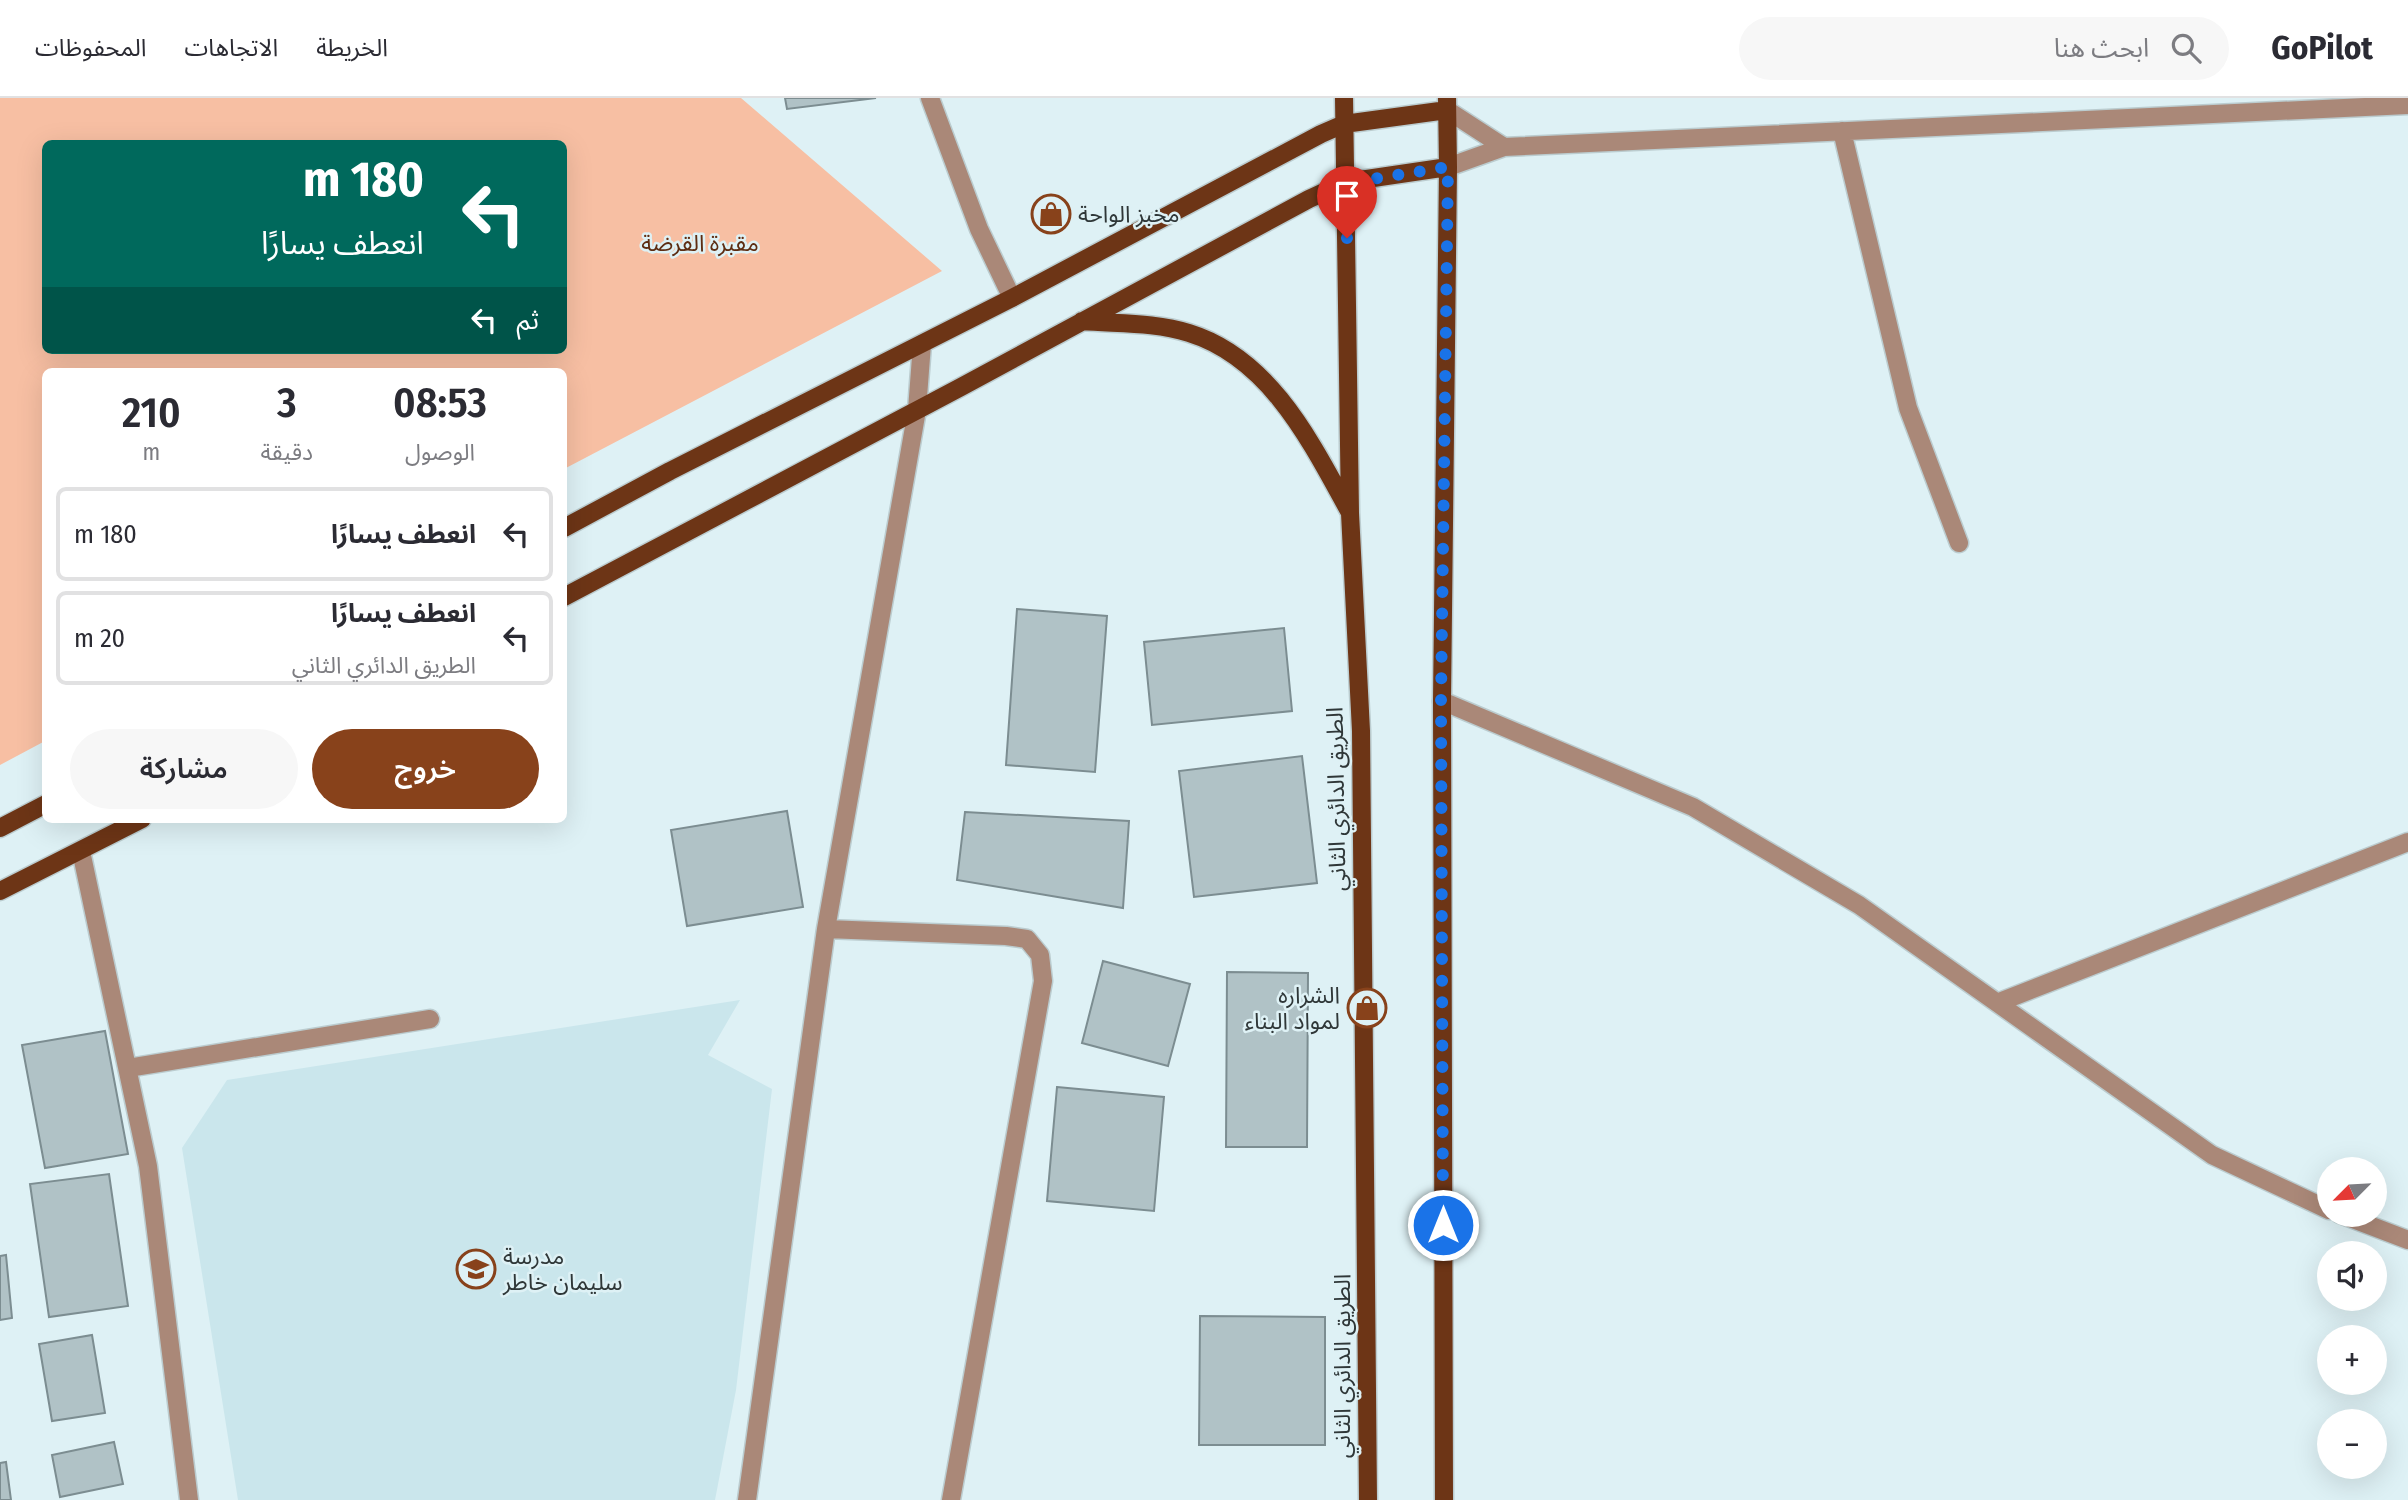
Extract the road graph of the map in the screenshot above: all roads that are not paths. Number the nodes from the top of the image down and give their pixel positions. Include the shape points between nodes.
1 (930, 98) edge
2 (1344, 98) edge
3 (1447, 104) edge
4 (2408, 105) edge
5 (1344, 124) junction
6 (1842, 131) junction
7 (1504, 147) junction
8 (1448, 167) junction
9 (1346, 183) junction
10 (1012, 298) junction
11 (1082, 321) junction
12 (922, 344) junction
13 (917, 410) junction
14 (1350, 513) junction
15 (567, 526) edge
16 (1959, 543) dead end
17 (567, 595) edge
18 (1441, 701) junction
19 (42, 806) edge
20 (134, 823) edge
21 (0, 828) edge
22 (2408, 842) edge
23 (81, 851) junction
24 (0, 891) edge
25 (826, 929) junction
26 (1997, 1003) junction
27 (430, 1019) dead end
28 (128, 1068) junction
29 (2317, 1204) edge
30 (2374, 1227) edge
31 (2408, 1240) edge
32 (190, 1500) edge
33 (747, 1500) edge
34 (951, 1500) edge
35 (1368, 1500) edge
36 (1444, 1500) edge

1 - 10 street via 979,229
2 - 5 main road, الطريق الدائري الثاني
3 - 5 main road
3 - 7 street
3 - 8 main road
4 - 6 street
5 - 9 main road, الطريق الدائري الثاني
5 - 10 main road
6 - 7 street
6 - 16 street via 1908,408
7 - 8 street
8 - 9 main road
8 - 18 main road
9 - 11 main road
9 - 14 main road, الطريق الدائري الثاني
10 - 12 main road
11 - 13 main road
11 - 14 main road via 1189,333 1225,349 1258,374 1286,407
12 - 13 street
12 - 15 main road
13 - 17 main road
13 - 25 street
14 - 35 main road, الطريق الدائري الثاني via 1361,731
18 - 26 street via 1693,807 1859,905
18 - 36 main road
19 - 21 main road
20 - 23 main road
22 - 26 street
23 - 24 main road
23 - 28 street
25 - 33 street
25 - 34 street via 1006,936 1027,939 1040,956 1044,981
26 - 29 street via 2212,1156
27 - 28 street
28 - 32 street via 148,1166
30 - 31 street

